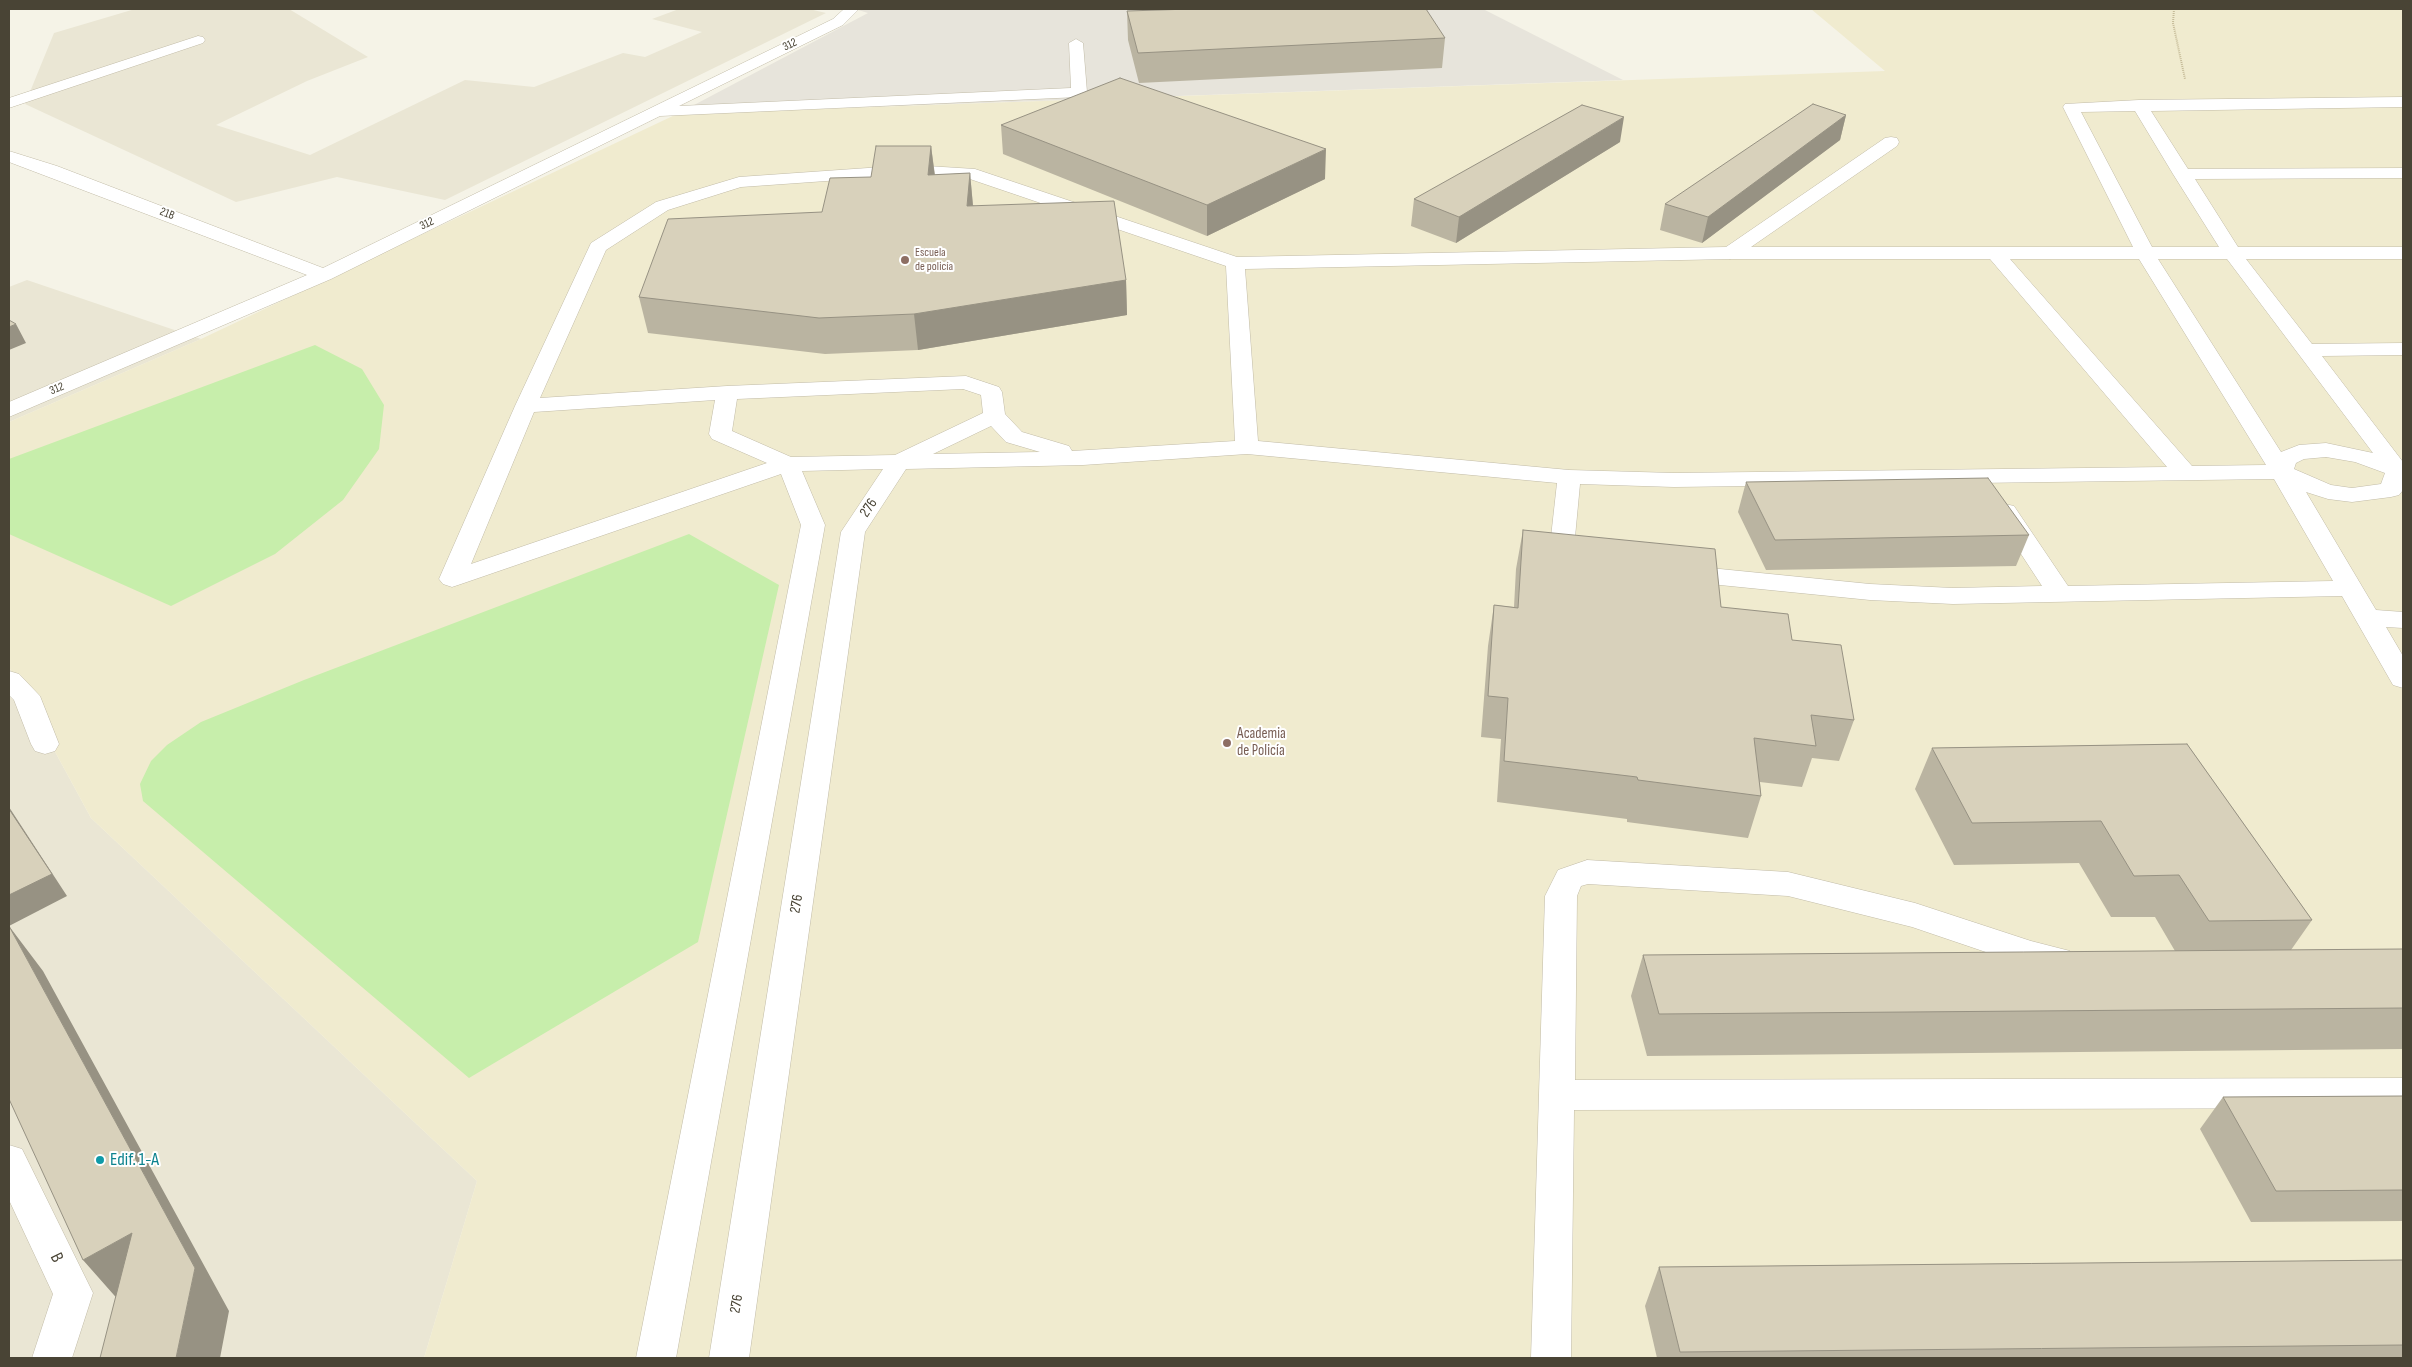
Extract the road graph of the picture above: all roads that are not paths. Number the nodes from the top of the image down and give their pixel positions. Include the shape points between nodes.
1 (852, 9) edge
2 (198, 40) dead end
3 (1076, 43) dead end
4 (2403, 102) edge
5 (9, 103) edge
6 (2139, 105) junction
7 (654, 112) junction
8 (1890, 142) dead end
9 (9, 156) edge
10 (2403, 173) edge
11 (2182, 174) junction
12 (1730, 253) junction
13 (2403, 253) edge
14 (1996, 254) junction
15 (2146, 254) junction
16 (2233, 254) junction
17 (1234, 263) junction
18 (324, 275) junction
19 (2403, 349) edge
20 (2306, 350) junction
21 (727, 393) junction
22 (526, 406) junction
23 (9, 410) edge
24 (994, 416) junction
25 (1247, 448) junction
26 (1082, 458) junction
27 (899, 462) junction
28 (788, 464) junction
29 (2282, 472) junction
30 (2402, 473) edge
31 (2185, 474) junction
32 (1982, 476) junction
33 (1569, 477) junction
34 (1605, 564) edge
35 (1652, 570) edge
36 (2350, 588) junction
37 (2062, 595) junction
38 (2368, 618) junction
39 (2403, 620) edge
40 (2403, 679) edge
41 (9, 680) edge
42 (45, 744) dead end
43 (2086, 965) edge
44 (2403, 1093) edge
45 (1556, 1095) junction
46 (9, 1161) edge
47 (52, 1358) edge
48 (656, 1358) edge
49 (729, 1358) edge
50 (1551, 1358) edge

1 - 7 street, 312 via 838,22
2 - 5 street
3 - 7 street via 1078,92
4 - 6 street
6 - 11 street
6 - 15 street via 2071,107
7 - 18 street, 312
8 - 12 street
9 - 18 street, 21B
10 - 11 street
11 - 16 street
12 - 14 street
12 - 17 street
13 - 16 street
14 - 15 street
14 - 31 street
15 - 16 street
15 - 29 street
16 - 20 street
17 - 22 street via 969,173 911,170 739,182 662,206 598,247
17 - 25 street
18 - 23 street, 312
19 - 20 street
20 - 30 street
21 - 22 street
21 - 24 street via 966,382 991,392
21 - 28 street via 720,434
22 - 28 street via 452,579
24 - 26 street via 1014,437
24 - 27 street
25 - 26 street
25 - 33 street
26 - 27 street
27 - 28 street
27 - 49 street, 276 via 853,532
28 - 48 street via 812,525
29 - 30 street via 2328,492 2352,495 2391,490
29 - 30 street via 2286,459 2299,452 2326,450 2360,456
29 - 31 street
29 - 36 street
31 - 32 street
32 - 33 street via 1674,480
32 - 37 street
33 - 34 street via 1562,537 1570,552
35 - 37 street via 1870,592 1953,596
36 - 37 street
36 - 38 street
38 - 39 street
38 - 40 street
41 - 42 street via 26,696
43 - 45 street via 2030,954 1915,915 1788,884 1587,872 1569,878 1560,896
44 - 45 street
45 - 50 street
46 - 47 street, B via 73,1293

